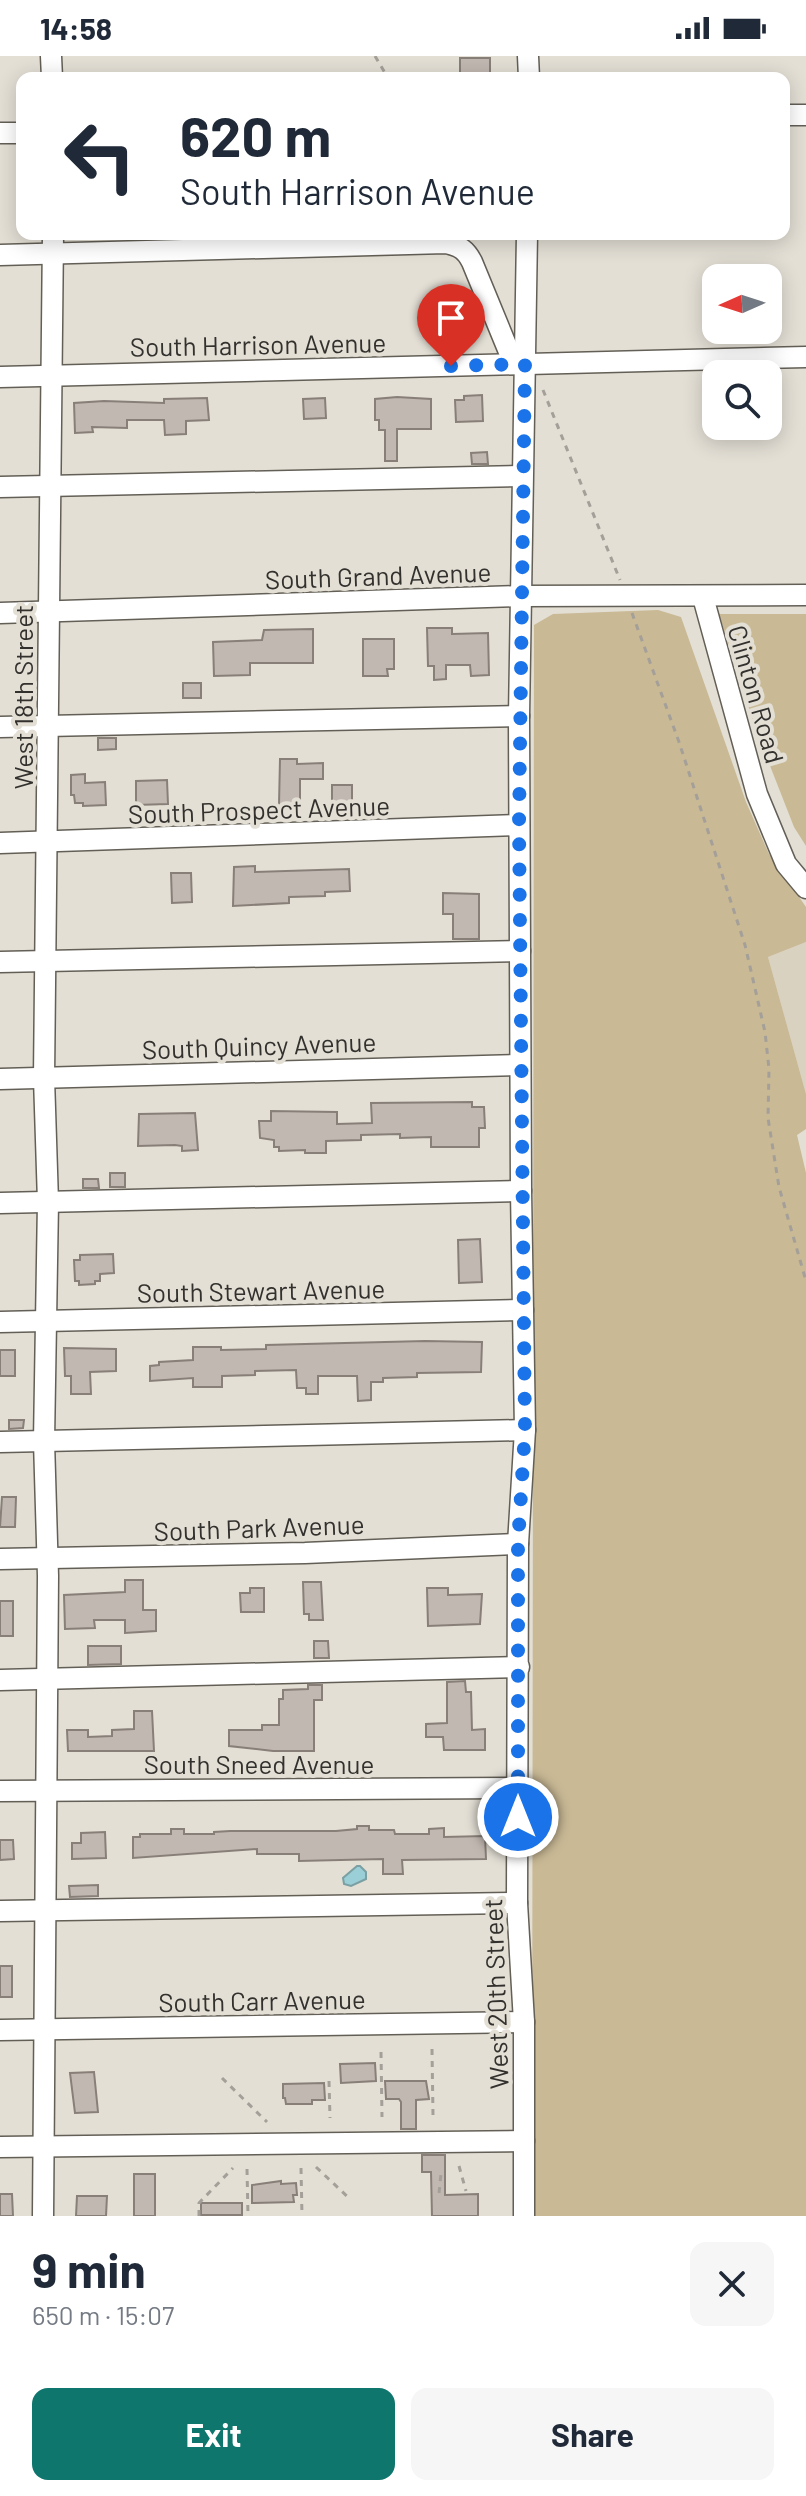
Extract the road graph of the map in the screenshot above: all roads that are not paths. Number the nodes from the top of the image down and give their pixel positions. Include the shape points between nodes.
1 (527, 240) edge
2 (53, 244) edge
3 (0, 255) edge
4 (806, 357) edge
5 (524, 364) junction
6 (53, 376) junction
7 (0, 377) edge
8 (522, 476) junction
9 (0, 487) edge
10 (51, 487) junction
11 (806, 595) edge
12 (521, 596) junction
13 (703, 597) junction
14 (0, 613) edge
15 (48, 613) junction
16 (519, 716) junction
17 (48, 726) junction
18 (0, 727) edge
19 (519, 825) junction
20 (48, 841) junction
21 (0, 843) edge
22 (806, 888) edge
23 (520, 951) junction
24 (46, 961) junction
25 (0, 962) edge
26 (520, 1065) junction
27 (44, 1078) junction
28 (0, 1079) edge
29 (521, 1191) junction
30 (48, 1202) junction
31 (0, 1203) edge
32 (523, 1310) junction
33 (45, 1321) junction
34 (0, 1322) edge
35 (525, 1430) junction
36 (44, 1441) junction
37 (0, 1442) edge
38 (518, 1544) junction
39 (0, 1559) edge
40 (48, 1559) junction
41 (519, 1667) junction
42 (0, 1680) edge
43 (48, 1680) junction
44 (518, 1788) junction
45 (46, 1790) junction
46 (0, 1791) edge
47 (517, 1903) junction
48 (46, 1910) junction
49 (0, 1911) edge
50 (524, 2022) junction
51 (44, 2029) junction
52 (0, 2030) edge
53 (524, 2141) junction
54 (43, 2146) junction
55 (0, 2147) edge
56 (43, 2216) edge
57 (524, 2216) edge

1 - 5 street, West 20th Street
2 - 3 street
2 - 5 street via 456,245 466,250
2 - 6 street, West 18th Street
4 - 5 street, South Harrison Avenue
5 - 6 street, South Harrison Avenue
5 - 8 street, West 20th Street
6 - 7 street, South Harrison Avenue
6 - 10 street, West 18th Street
8 - 10 street
8 - 12 street, West 20th Street
9 - 10 street
10 - 15 street, West 18th Street
11 - 13 street, South Grand Avenue
12 - 13 street, South Grand Avenue
12 - 15 street, South Grand Avenue
12 - 16 street, West 20th Street
13 - 22 street, Clinton Road via 757,794 786,864
14 - 15 street, South Grand Avenue
15 - 17 street, West 18th Street
16 - 17 street
16 - 19 street, West 20th Street
17 - 18 street
17 - 20 street, West 18th Street
19 - 20 street, South Prospect Avenue
19 - 23 street, West 20th Street
20 - 21 street, South Prospect Avenue
20 - 24 street, West 18th Street
23 - 24 street
23 - 26 street, West 20th Street
24 - 25 street
24 - 27 street, West 18th Street
26 - 27 street, South Quincy Avenue
26 - 29 street, West 20th Street
27 - 28 street, South Quincy Avenue
27 - 30 street, West 18th Street
29 - 30 street
29 - 32 street, West 20th Street
30 - 31 street
30 - 33 street, West 18th Street
32 - 33 street, South Stewart Avenue
32 - 35 street, West 20th Street
33 - 34 street, South Stewart Avenue
33 - 36 street, West 18th Street
35 - 36 street
35 - 38 street, West 20th Street
36 - 37 street
36 - 40 street, West 18th Street
38 - 40 street, South Park Avenue
38 - 41 street, West 20th Street
39 - 40 street, South Park Avenue
40 - 43 street, West 18th Street
41 - 43 street
41 - 44 street, West 20th Street
42 - 43 street
43 - 45 street, West 18th Street
44 - 45 street, South Sneed Avenue
44 - 47 street, West 20th Street
45 - 46 street, South Sneed Avenue
45 - 48 street, West 18th Street
47 - 48 street
47 - 50 street, West 20th Street
48 - 49 street
48 - 51 street, West 18th Street
50 - 51 street, South Carr Avenue
50 - 53 street, West 20th Street
51 - 52 street, South Carr Avenue
51 - 54 street, West 18th Street
53 - 54 street
53 - 57 street, West 20th Street
54 - 55 street
54 - 56 street, West 18th Street

